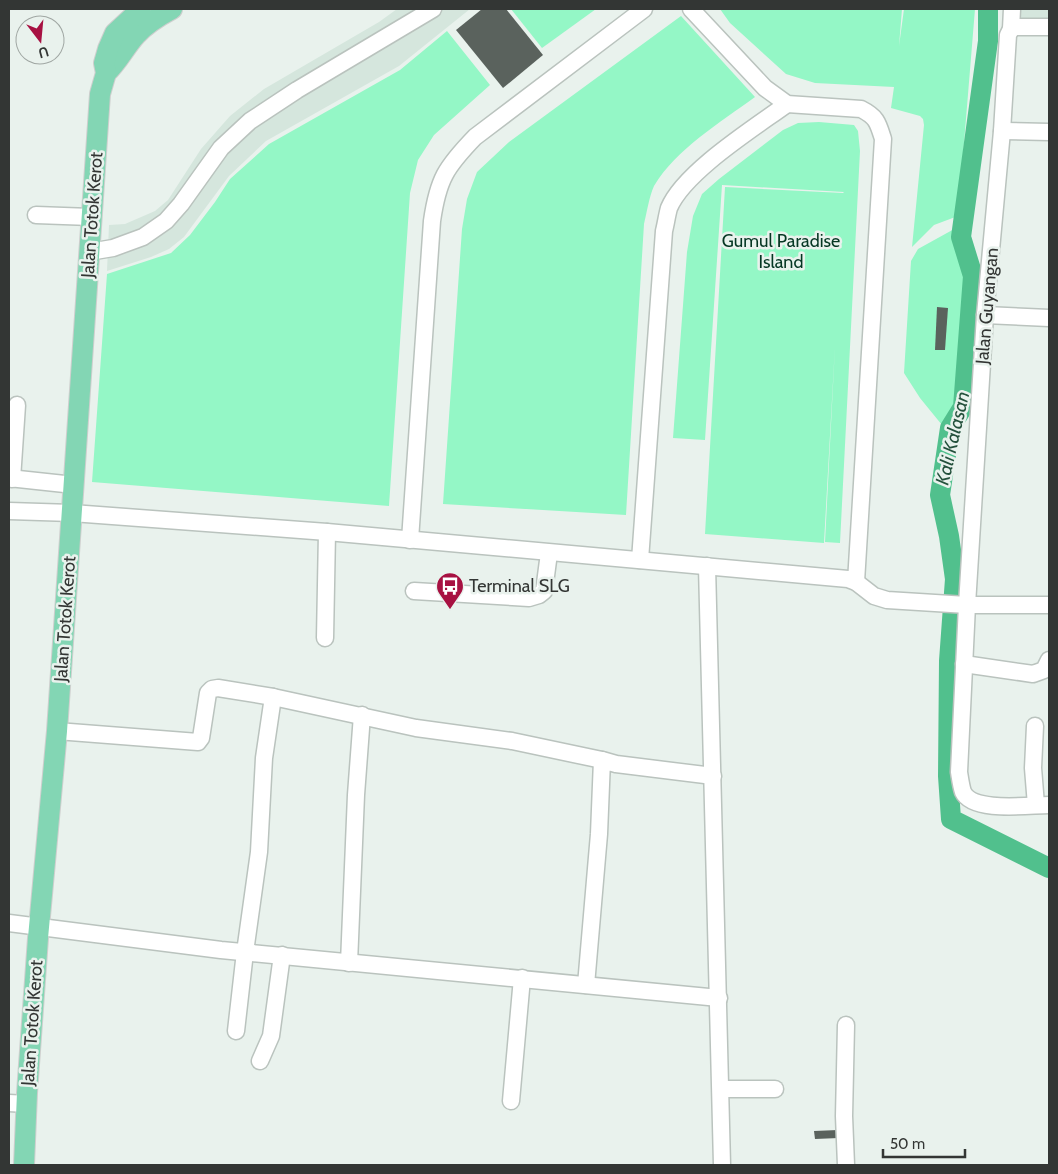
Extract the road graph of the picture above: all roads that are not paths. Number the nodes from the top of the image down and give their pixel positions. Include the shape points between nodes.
1 (141, 9) edge
2 (172, 9) edge
3 (432, 9) edge
4 (644, 9) edge
5 (691, 9) edge
6 (1012, 9) edge
7 (1049, 27) edge
8 (1011, 29) junction
9 (106, 73) junction
10 (787, 104) junction
11 (1002, 130) junction
12 (1049, 132) edge
13 (36, 215) dead end
14 (92, 217) junction
15 (89, 252) junction
16 (985, 315) junction
17 (1049, 318) edge
18 (17, 405) dead end
19 (10, 478) edge
20 (74, 485) junction
21 (9, 512) edge
22 (72, 513) junction
23 (327, 532) junction
24 (410, 540) junction
25 (550, 553) junction
26 (640, 560) junction
27 (707, 566) junction
28 (856, 582) junction
29 (414, 591) dead end
30 (963, 605) junction
31 (1049, 605) edge
32 (325, 638) dead end
33 (1049, 660) edge
34 (964, 664) junction
35 (273, 697) junction
36 (362, 715) junction
37 (1034, 726) dead end
38 (57, 731) junction
39 (602, 760) junction
40 (713, 776) junction
41 (1042, 805) edge
42 (9, 923) edge
43 (39, 927) junction
44 (245, 952) junction
45 (282, 955) junction
46 (349, 963) junction
47 (522, 978) junction
48 (586, 985) junction
49 (719, 998) junction
50 (846, 1025) dead end
51 (236, 1031) dead end
52 (260, 1061) dead end
53 (721, 1089) junction
54 (776, 1089) dead end
55 (511, 1101) dead end
56 (18, 1103) edge
57 (24, 1165) edge
58 (722, 1165) edge
59 (846, 1165) edge

1 - 9 main road, Jalan Totok Kerot via 115,33 104,63
2 - 9 main road, Jalan Totok Kerot via 137,34
3 - 15 street via 250,121 221,148 166,221 143,237 113,248
4 - 24 street via 475,137 456,156 444,175 435,198 432,221
5 - 10 street via 765,88
6 - 8 street, Jalan Guyangan
7 - 8 street via 1016,26
8 - 11 street, Jalan Guyangan
9 - 14 main road, Jalan Totok Kerot via 100,94
10 - 26 street via 703,166 681,189 669,208 664,231
10 - 28 street via 861,109 878,123 883,139
11 - 12 street
11 - 16 street, Jalan Guyangan
13 - 14 street
14 - 15 main road, Jalan Totok Kerot
15 - 20 main road, Jalan Totok Kerot
16 - 17 street
16 - 30 street, Jalan Guyangan
18 - 19 street
19 - 20 street
20 - 22 main road, Jalan Totok Kerot
21 - 22 street
22 - 23 street
22 - 38 main road, Jalan Totok Kerot
23 - 24 street
23 - 32 street
24 - 25 street
25 - 26 street
25 - 29 street via 544,591 529,598
26 - 27 street
27 - 28 street
27 - 40 street
28 - 30 street via 874,596 887,600
30 - 31 street
30 - 34 street, Jalan Guyangan
33 - 34 street via 1044,670 1033,674
34 - 41 street, Jalan Guyangan via 959,772 963,792 970,800 983,805
35 - 36 street
35 - 38 street via 212,689 208,693 198,742
35 - 44 street via 260,797 259,852
36 - 39 street via 416,728 512,741
36 - 46 street
37 - 41 street via 1033,768
38 - 43 main road, Jalan Totok Kerot
39 - 40 street
39 - 48 street
40 - 49 street
42 - 43 street
43 - 44 street
43 - 56 main road, Jalan Totok Kerot
44 - 45 street
44 - 51 street
45 - 46 street
45 - 52 street via 271,1036
46 - 47 street
47 - 48 street
47 - 55 street
48 - 49 street
49 - 53 street
50 - 59 street
53 - 54 street
53 - 58 street
56 - 57 main road, Jalan Totok Kerot

